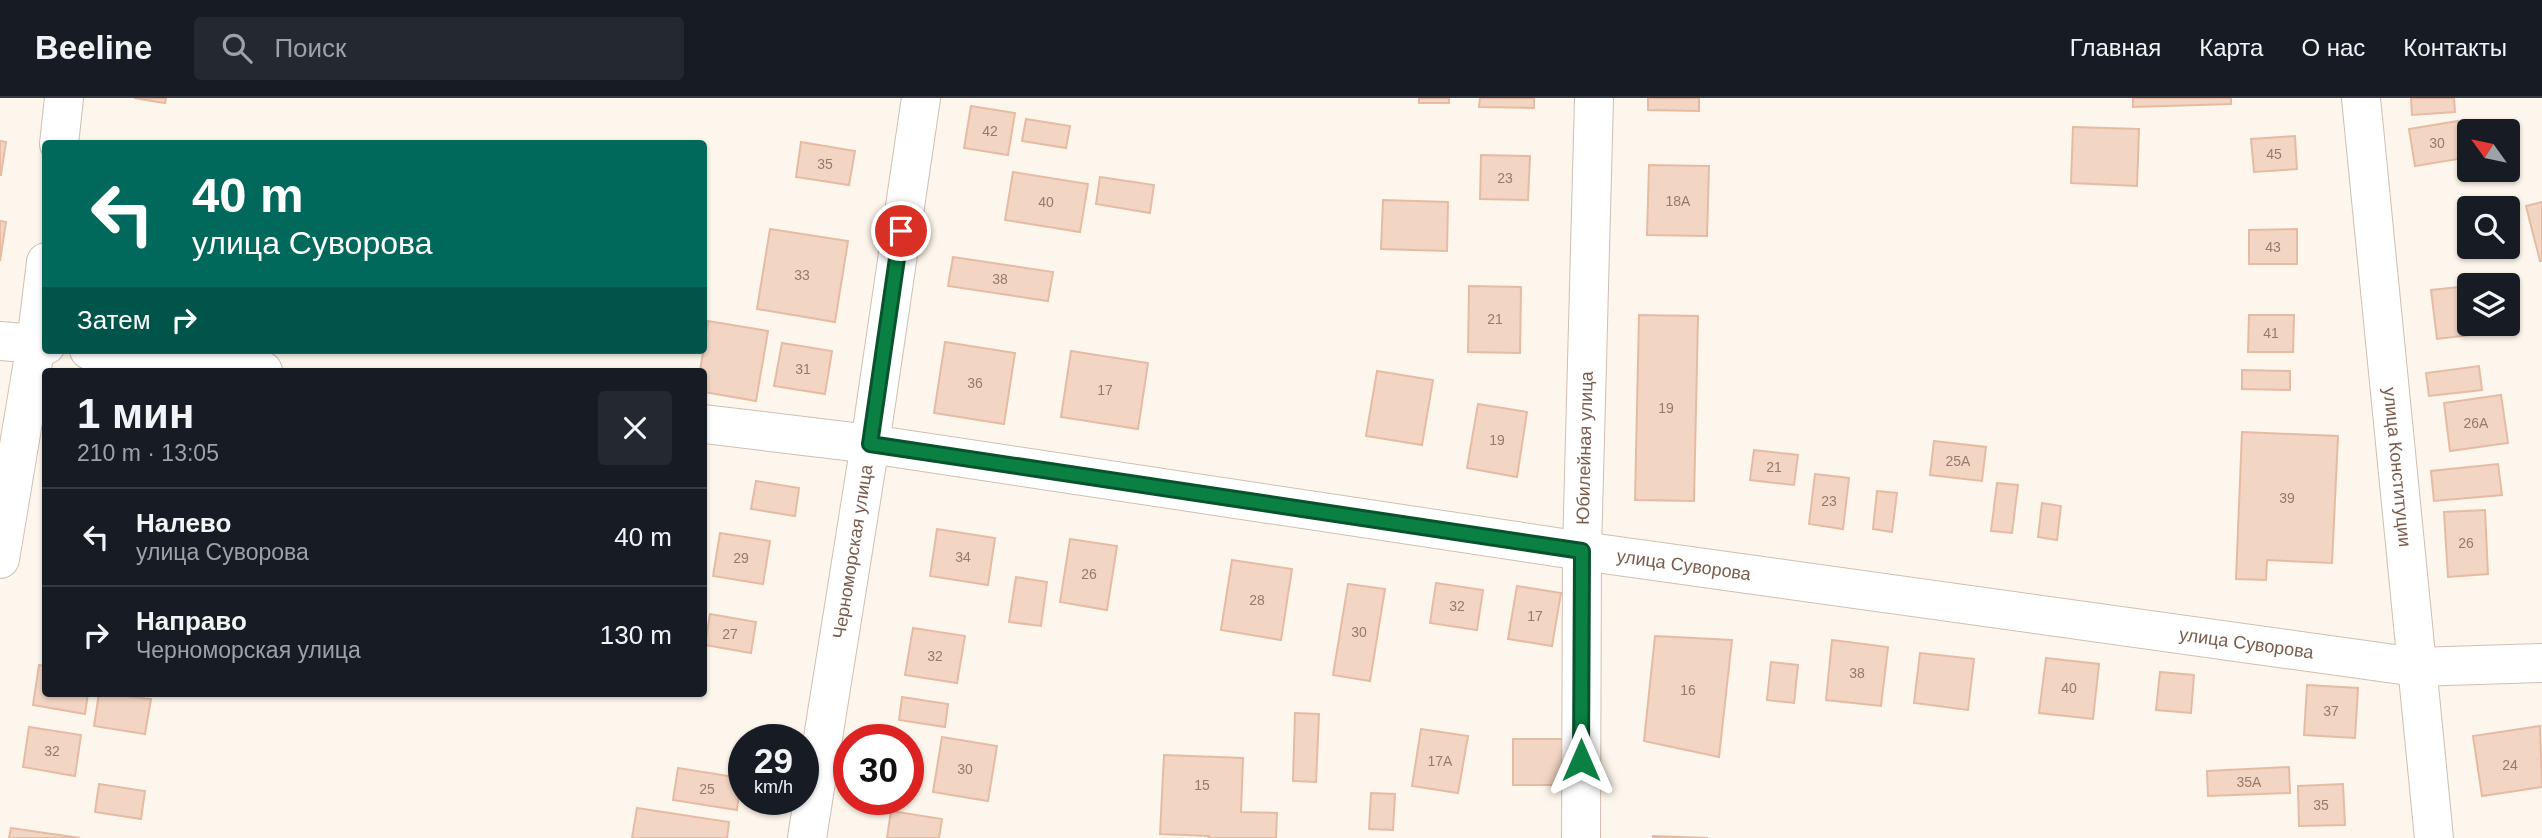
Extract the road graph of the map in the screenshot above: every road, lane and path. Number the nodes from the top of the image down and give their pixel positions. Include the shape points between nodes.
1 (64, 98) edge
2 (921, 98) edge
3 (1594, 98) edge
4 (2361, 98) edge
5 (59, 140) edge
6 (42, 279) edge
7 (27, 343) edge
8 (122, 354) edge
9 (238, 368) edge
10 (707, 424) edge
11 (870, 444) junction
12 (1582, 551) junction
13 (0, 559) edge
14 (2542, 663) edge
15 (2416, 667) junction
16 (807, 838) edge
17 (1581, 838) edge
18 (2434, 838) edge

1 - 5 street
2 - 11 street, Черноморская улица
3 - 12 street, Юбилейная улица
4 - 15 street, улица Конституции
6 - 7 street
7 - 13 street
8 - 9 street
10 - 11 street, улица Суворова
11 - 12 street, улица Суворова
11 - 16 street, Черноморская улица
12 - 15 street, улица Суворова
12 - 17 street, Юбилейная улица
14 - 15 street, улица Суворова
15 - 18 street, улица Конституции

